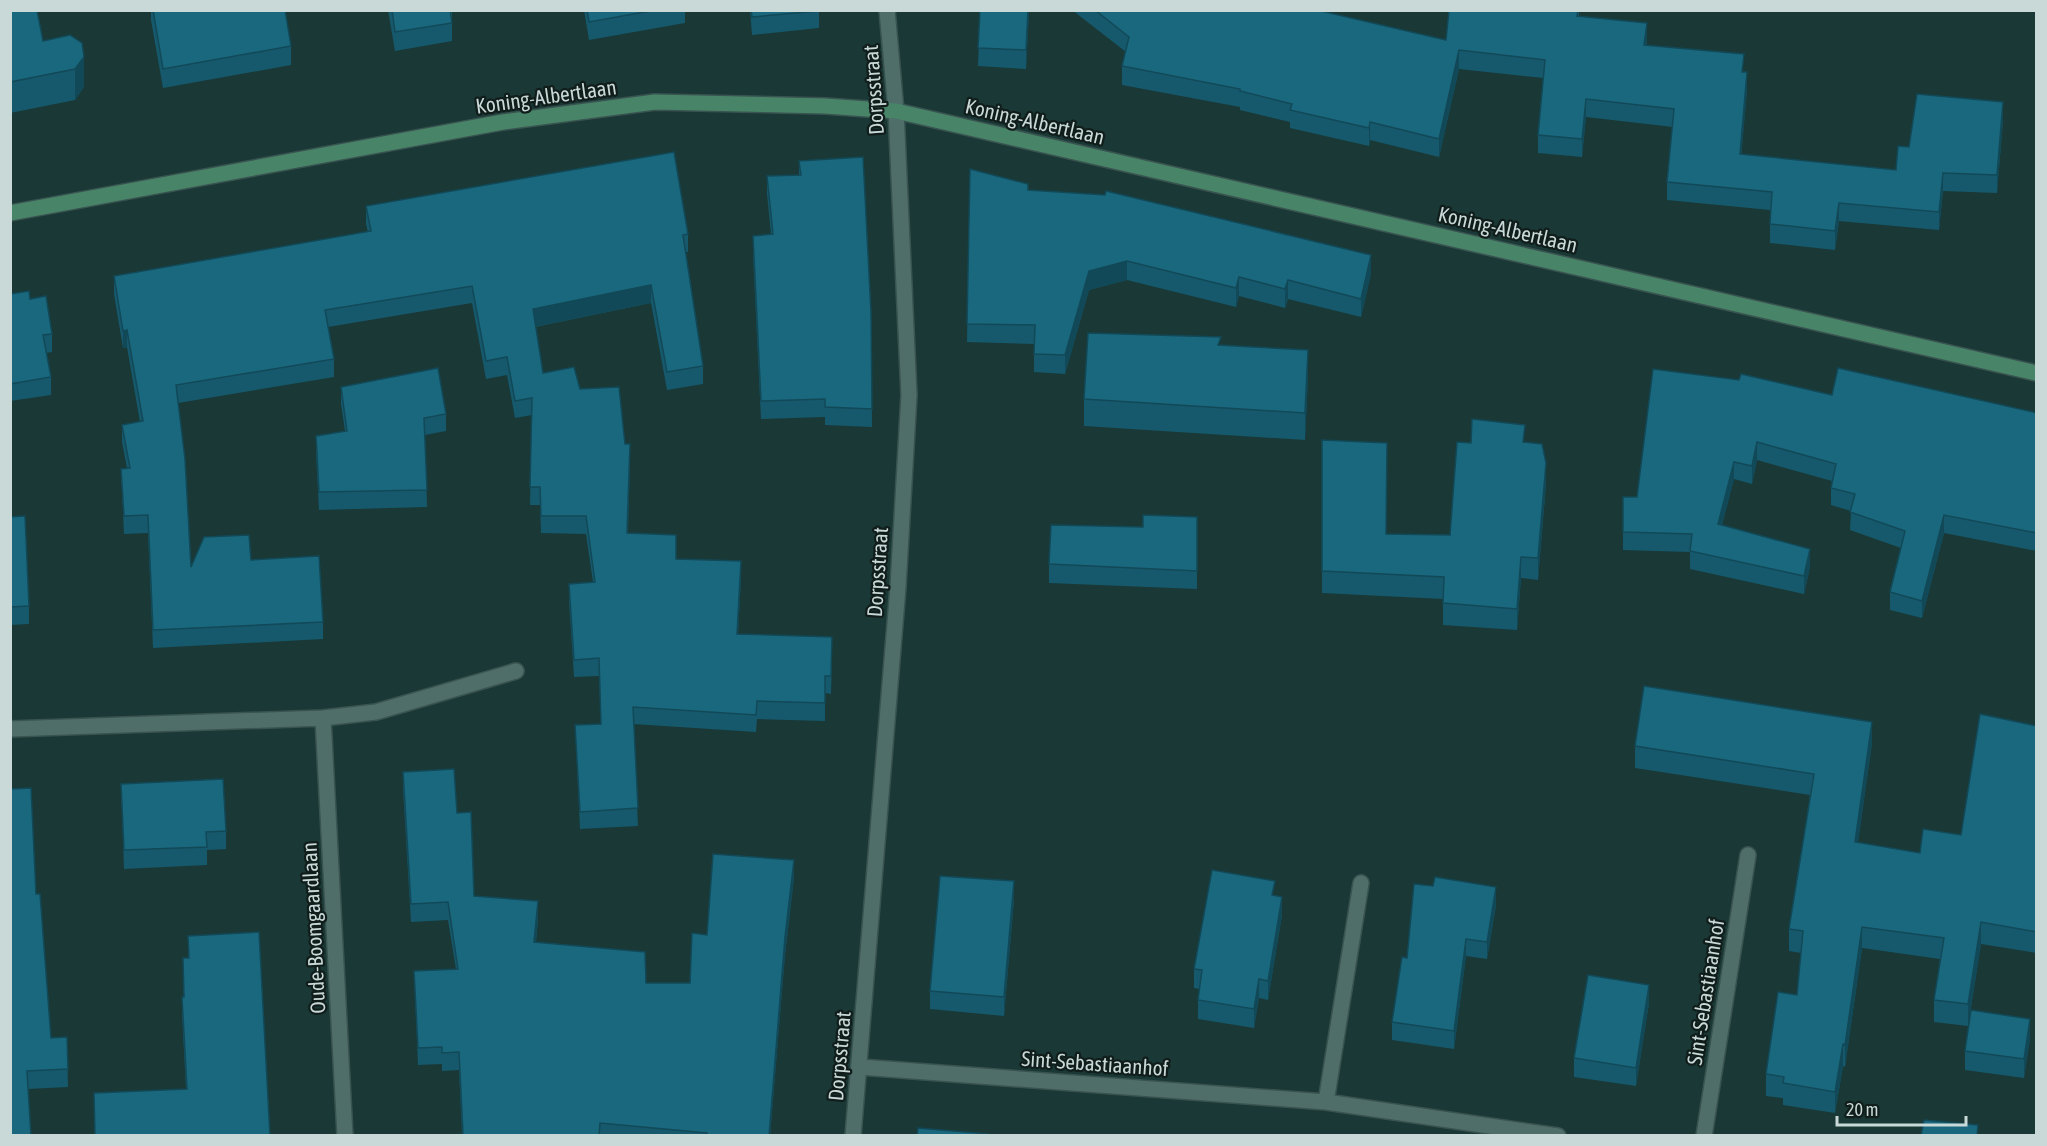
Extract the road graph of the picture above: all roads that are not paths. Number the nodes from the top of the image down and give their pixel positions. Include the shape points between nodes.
1 (887, 10) edge
2 (896, 111) junction
3 (10, 213) edge
4 (2037, 373) edge
5 (516, 671) dead end
6 (323, 718) junction
7 (10, 729) edge
8 (1748, 855) dead end
9 (1361, 883) dead end
10 (860, 1067) junction
11 (1326, 1102) junction
12 (345, 1136) edge
13 (853, 1136) edge
14 (1558, 1136) edge
15 (1704, 1136) edge

1 - 2 street, Dorpsstraat
2 - 3 street, Koning-Albertlaan via 825,105 655,102 502,122
2 - 4 street, Koning-Albertlaan
2 - 10 street, Dorpsstraat via 909,395
5 - 6 street via 376,712
6 - 7 street
6 - 12 street, Oude-Boomgaardlaan
8 - 15 street, Sint-Sebastiaanhof
9 - 11 street
10 - 11 street, Sint-Sebastiaanhof
10 - 13 street, Dorpsstraat
11 - 14 street, Sint-Sebastiaanhof

